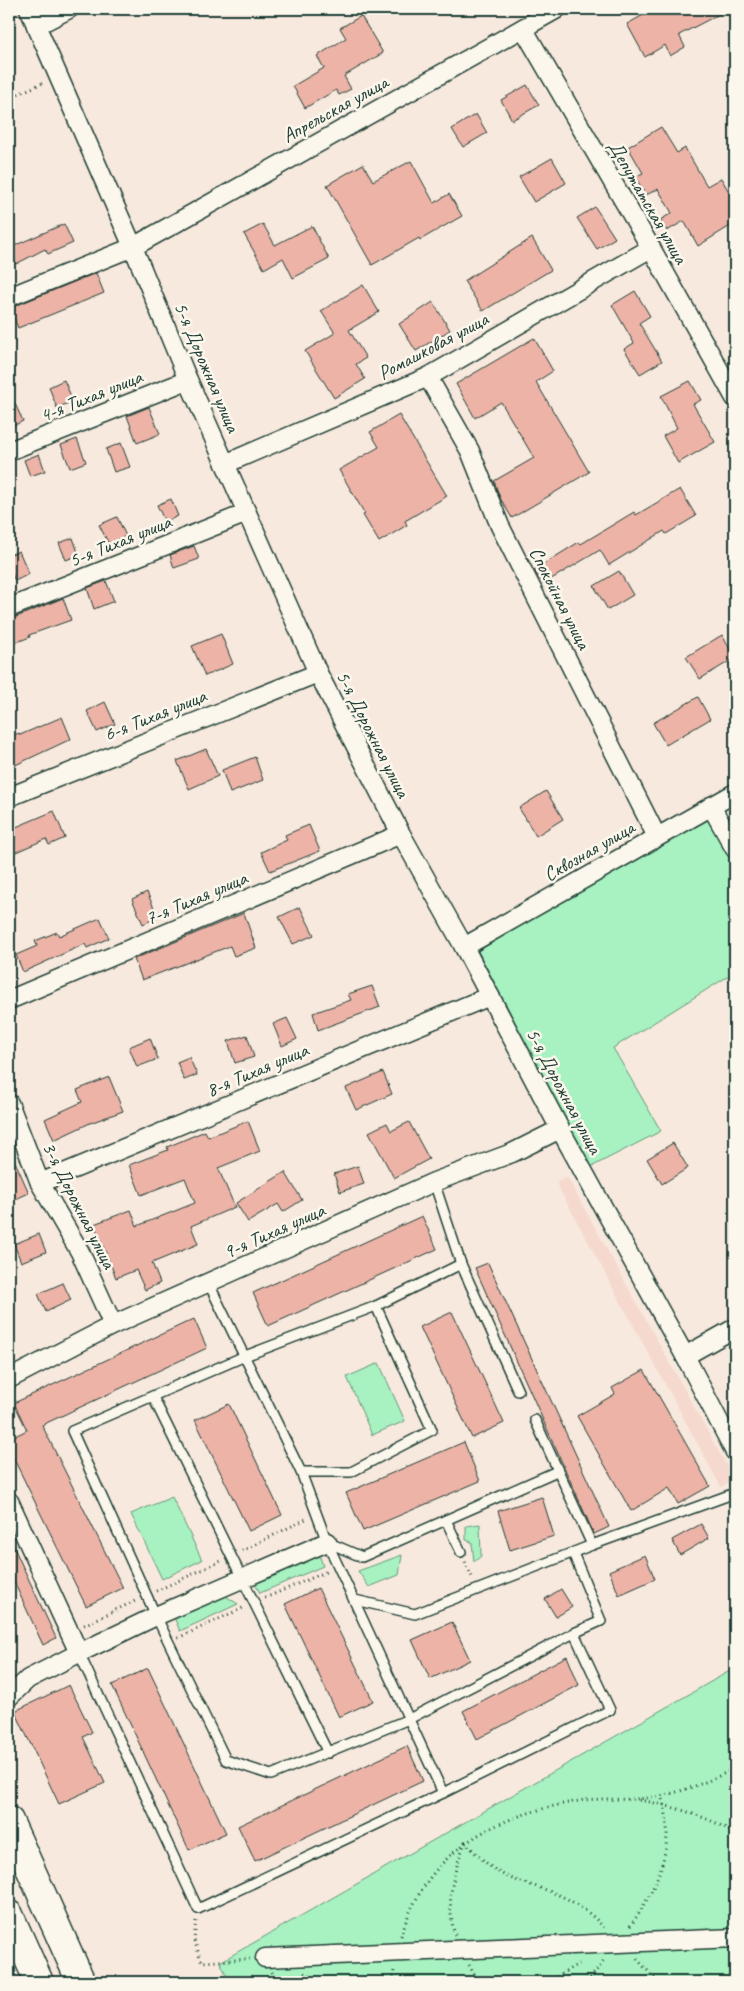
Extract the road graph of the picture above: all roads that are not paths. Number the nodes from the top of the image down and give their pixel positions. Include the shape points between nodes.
1 (29, 9) edge
2 (68, 9) edge
3 (557, 9) edge
4 (36, 26) junction
5 (522, 28) junction
6 (133, 247) junction
7 (651, 248) junction
8 (9, 296) edge
9 (428, 377) junction
10 (188, 380) junction
11 (735, 398) edge
12 (9, 452) edge
13 (226, 464) junction
14 (247, 513) junction
15 (9, 608) edge
16 (318, 673) junction
17 (735, 792) edge
18 (9, 797) edge
19 (711, 806) junction
20 (401, 834) junction
21 (657, 837) junction
22 (735, 849) edge
23 (464, 947) junction
24 (490, 996) junction
25 (9, 1000) edge
26 (9, 1103) edge
27 (560, 1129) junction
28 (434, 1182) junction
29 (40, 1184) junction
30 (461, 1264) junction
31 (209, 1284) junction
32 (376, 1306) junction
33 (113, 1325) junction
34 (735, 1328) edge
35 (245, 1356) junction
36 (685, 1356) junction
37 (9, 1379) edge
38 (518, 1391) dead end
39 (153, 1397) junction
40 (534, 1420) dead end
41 (735, 1452) edge
42 (557, 1471) junction
43 (300, 1472) junction
44 (735, 1493) edge
45 (9, 1501) edge
46 (446, 1520) junction
47 (327, 1542) junction
48 (592, 1545) junction
49 (461, 1552) road end
50 (573, 1553) junction
51 (242, 1578) junction
52 (355, 1600) junction
53 (156, 1616) junction
54 (574, 1633) junction
55 (79, 1653) junction
56 (28, 1679) junction
57 (9, 1680) edge
58 (9, 1697) edge
59 (409, 1719) junction
60 (328, 1753) junction
61 (443, 1793) junction
62 (9, 1821) edge
63 (9, 1915) edge
64 (735, 1938) edge
65 (265, 1958) road end
66 (39, 1982) edge
67 (81, 1982) edge

1 - 4 street, 5-я Дорожная улица
2 - 4 street
3 - 5 street, Апрельская улица
4 - 6 street, 5-я Дорожная улица
5 - 6 street, Апрельская улица
5 - 7 street, Депутатская улица
6 - 8 street, Апрельская улица
6 - 10 street, 5-я Дорожная улица
7 - 9 street, Ромашковая улица
7 - 11 street, Депутатская улица
9 - 13 street, Ромашковая улица
9 - 21 street, Спокойная улица via 470,451 500,526
10 - 12 street, 4-я Тихая улица
10 - 13 street, 5-я Дорожная улица
13 - 14 street, 5-я Дорожная улица
14 - 15 street, 5-я Тихая улица
14 - 16 street, 5-я Дорожная улица
16 - 18 street, 6-я Тихая улица
16 - 20 street, 5-я Дорожная улица
17 - 19 street, Сквозная улица
19 - 21 street, Сквозная улица
19 - 22 street
20 - 23 street, 5-я Дорожная улица
20 - 25 street, 7-я Тихая улица
21 - 23 street, Сквозная улица
23 - 24 street, 5-я Дорожная улица
24 - 27 street, 5-я Дорожная улица
24 - 29 street, 8-я Тихая улица
26 - 29 street, 3-я Дорожная улица
27 - 28 street, 9-я Тихая улица via 512,1153
27 - 36 street, 5-я Дорожная улица
28 - 30 lane
28 - 31 street, 9-я Тихая улица
29 - 33 street, 3-я Дорожная улица via 80,1252
30 - 32 lane
30 - 38 lane
31 - 33 street, 9-я Тихая улица
31 - 35 lane
32 - 35 lane
32 - 43 lane via 432,1430 351,1472
33 - 37 street, 9-я Тихая улица
34 - 36 street
35 - 39 lane
35 - 43 lane
36 - 41 street, 5-я Дорожная улица
39 - 51 lane
39 - 53 lane via 72,1431
40 - 42 lane
42 - 46 lane
42 - 48 lane
43 - 47 lane
44 - 48 lane
45 - 55 street
46 - 47 lane via 362,1557
46 - 49 lane
47 - 51 street
47 - 52 lane
48 - 50 lane
50 - 52 lane via 414,1614
50 - 54 lane via 601,1621
51 - 53 street
51 - 60 lane
52 - 59 lane
53 - 55 street
53 - 60 lane via 226,1760 271,1775
54 - 59 lane
54 - 61 lane via 610,1710
55 - 56 street
55 - 61 lane via 198,1909
56 - 57 street
56 - 58 street
59 - 60 lane
59 - 61 lane
62 - 67 main road
63 - 66 main road
64 - 65 street

